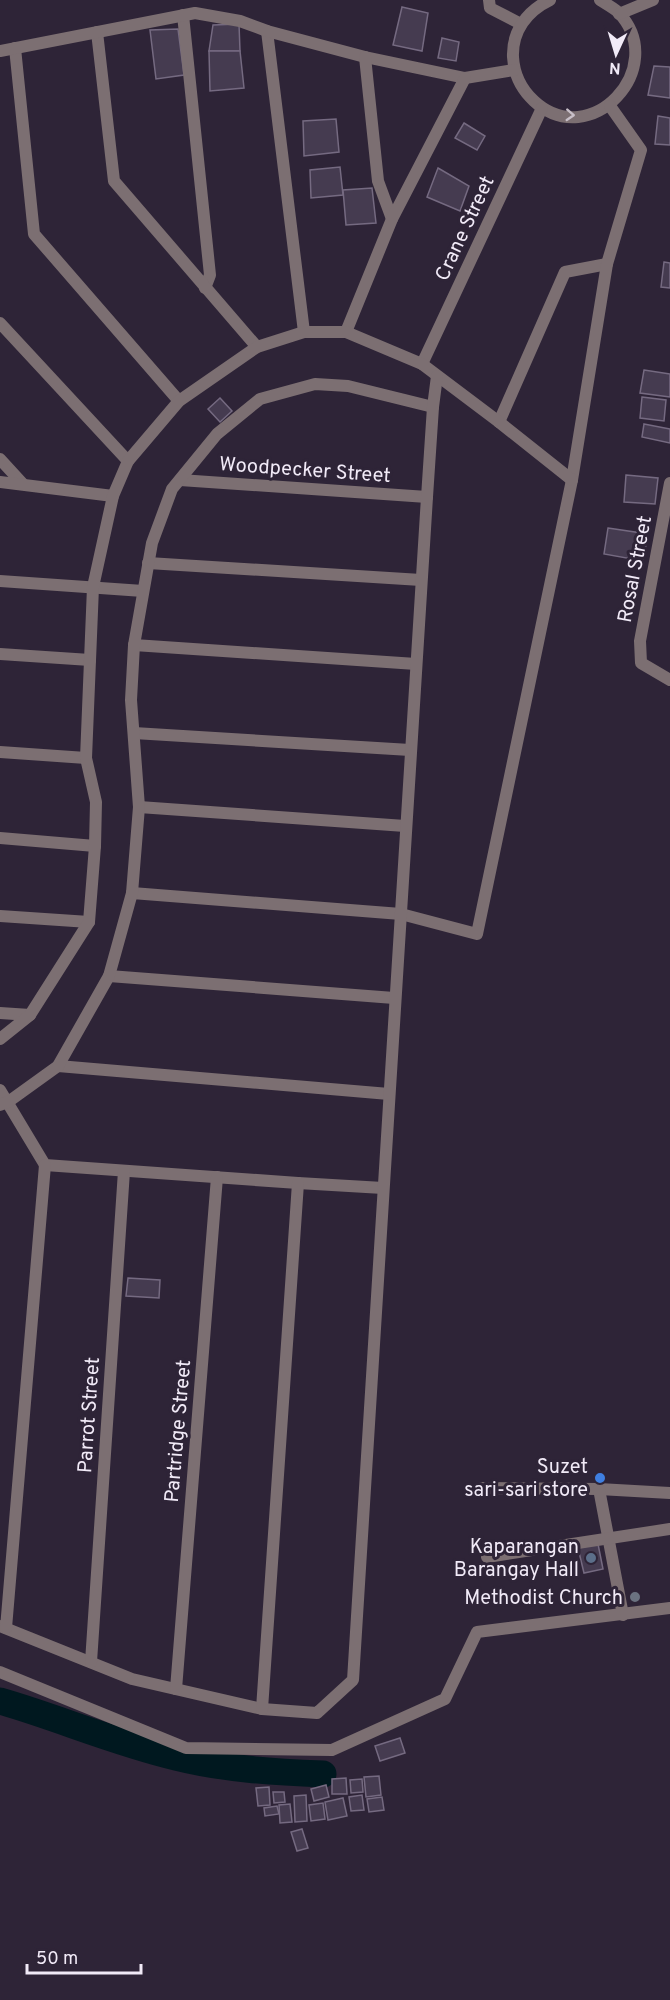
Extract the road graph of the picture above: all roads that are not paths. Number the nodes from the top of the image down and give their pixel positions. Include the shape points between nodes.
1 (489, 0) edge
2 (550, 0) edge
3 (600, 0) edge
4 (653, 0) edge
5 (619, 14) junction
6 (183, 15) junction
7 (521, 24) junction
8 (97, 32) junction
9 (267, 32) junction
10 (15, 48) junction
11 (0, 51) edge
12 (365, 57) junction
13 (514, 70) junction
14 (465, 78) junction
15 (610, 106) junction
16 (542, 108) junction
17 (392, 219) junction
18 (607, 264) junction
19 (205, 288) junction
20 (0, 323) edge
21 (304, 332) junction
22 (346, 332) junction
23 (257, 347) junction
24 (422, 364) junction
25 (437, 376) junction
26 (178, 401) junction
27 (433, 407) junction
28 (499, 422) junction
29 (0, 459) edge
30 (128, 461) junction
31 (180, 480) junction
32 (572, 480) junction
33 (0, 482) edge
34 (22, 483) junction
35 (670, 483) edge
36 (113, 496) junction
37 (426, 497) junction
38 (148, 563) junction
39 (421, 580) junction
40 (0, 581) edge
41 (93, 587) junction
42 (143, 591) junction
43 (134, 645) junction
44 (0, 654) edge
45 (90, 660) junction
46 (416, 664) junction
47 (670, 680) edge
48 (134, 733) junction
49 (410, 750) junction
50 (0, 752) edge
51 (86, 758) junction
52 (139, 807) junction
53 (405, 826) junction
54 (0, 838) edge
55 (95, 846) junction
56 (132, 893) junction
57 (400, 914) junction
58 (0, 916) edge
59 (89, 922) junction
60 (109, 976) junction
61 (394, 998) junction
62 (0, 1013) edge
63 (30, 1015) junction
64 (0, 1039) edge
65 (58, 1065) junction
66 (0, 1090) edge
67 (389, 1094) junction
68 (4, 1104) edge
69 (45, 1165) junction
70 (124, 1170) junction
71 (217, 1177) junction
72 (298, 1184) junction
73 (383, 1188) junction
74 (482, 1488) dead end
75 (599, 1489) junction
76 (670, 1493) edge
77 (670, 1529) edge
78 (607, 1538) junction
79 (487, 1557) dead end
80 (670, 1608) edge
81 (623, 1615) junction
82 (3, 1627) edge
83 (91, 1662) junction
84 (0, 1672) edge
85 (176, 1689) junction
86 (262, 1709) junction

1 - 7 street via 490,8
2 - 7 street via 536,7
3 - 5 street
4 - 5 street
5 - 15 street via 633,36 636,62 628,86
6 - 8 street
6 - 9 street via 195,13 240,21
6 - 19 street via 210,275
7 - 13 street via 513,46
8 - 10 street
8 - 19 street via 114,181
9 - 12 street
9 - 21 street
10 - 11 street
10 - 26 street via 34,234
12 - 14 street
12 - 17 street via 378,181
13 - 14 street
13 - 16 street via 524,92
14 - 17 street
16 -> 15 street via 564,117 588,116
15 - 18 street via 641,150
16 - 24 street, Crane Street
17 - 22 street
18 - 28 street via 566,272
18 - 32 street
19 - 23 street
20 - 30 street
21 - 22 street
21 - 23 street
22 - 24 street
23 - 26 street
24 - 25 street
25 - 27 street
25 - 28 street
26 - 30 street
27 - 31 street via 348,386 315,384 260,399 217,434
27 - 37 street
28 - 32 street
29 - 34 street
30 - 36 street
31 - 37 street, Woodpecker Street
31 - 38 street via 172,489
32 - 57 street via 477,934
33 - 34 street
34 - 36 street
35 - 47 street, Rosal Street via 640,641 641,663
36 - 41 street
37 - 39 street
38 - 39 street
38 - 42 street
39 - 46 street
40 - 41 street
41 - 42 street
41 - 45 street
42 - 43 street
43 - 46 street
43 - 48 street
44 - 45 street
45 - 51 street
46 - 49 street
48 - 49 street
48 - 52 street
49 - 53 street
50 - 51 street
51 - 55 street via 96,802
52 - 53 street
52 - 56 street
53 - 57 street
54 - 55 street
55 - 59 street
56 - 57 street
56 - 60 street
57 - 61 street
58 - 59 street
59 - 63 street
60 - 61 street
60 - 65 street
61 - 67 street
62 - 63 street
63 - 64 street
65 - 67 street
65 - 68 street
66 - 68 street
67 - 73 street
68 - 69 street
69 - 70 street
69 - 82 street
70 - 71 street
70 - 83 street, Parrot Street
71 - 72 street
71 - 85 street, Partridge Street
72 - 73 street
72 - 86 street
73 - 86 street via 353,1680 317,1713
74 - 75 street
75 - 76 street
75 - 78 street
77 - 78 street
78 - 79 street
78 - 81 street
80 - 81 street
81 - 84 street via 477,1632 445,1699 332,1750 186,1748
82 - 83 street
83 - 85 street via 132,1679
85 - 86 street

